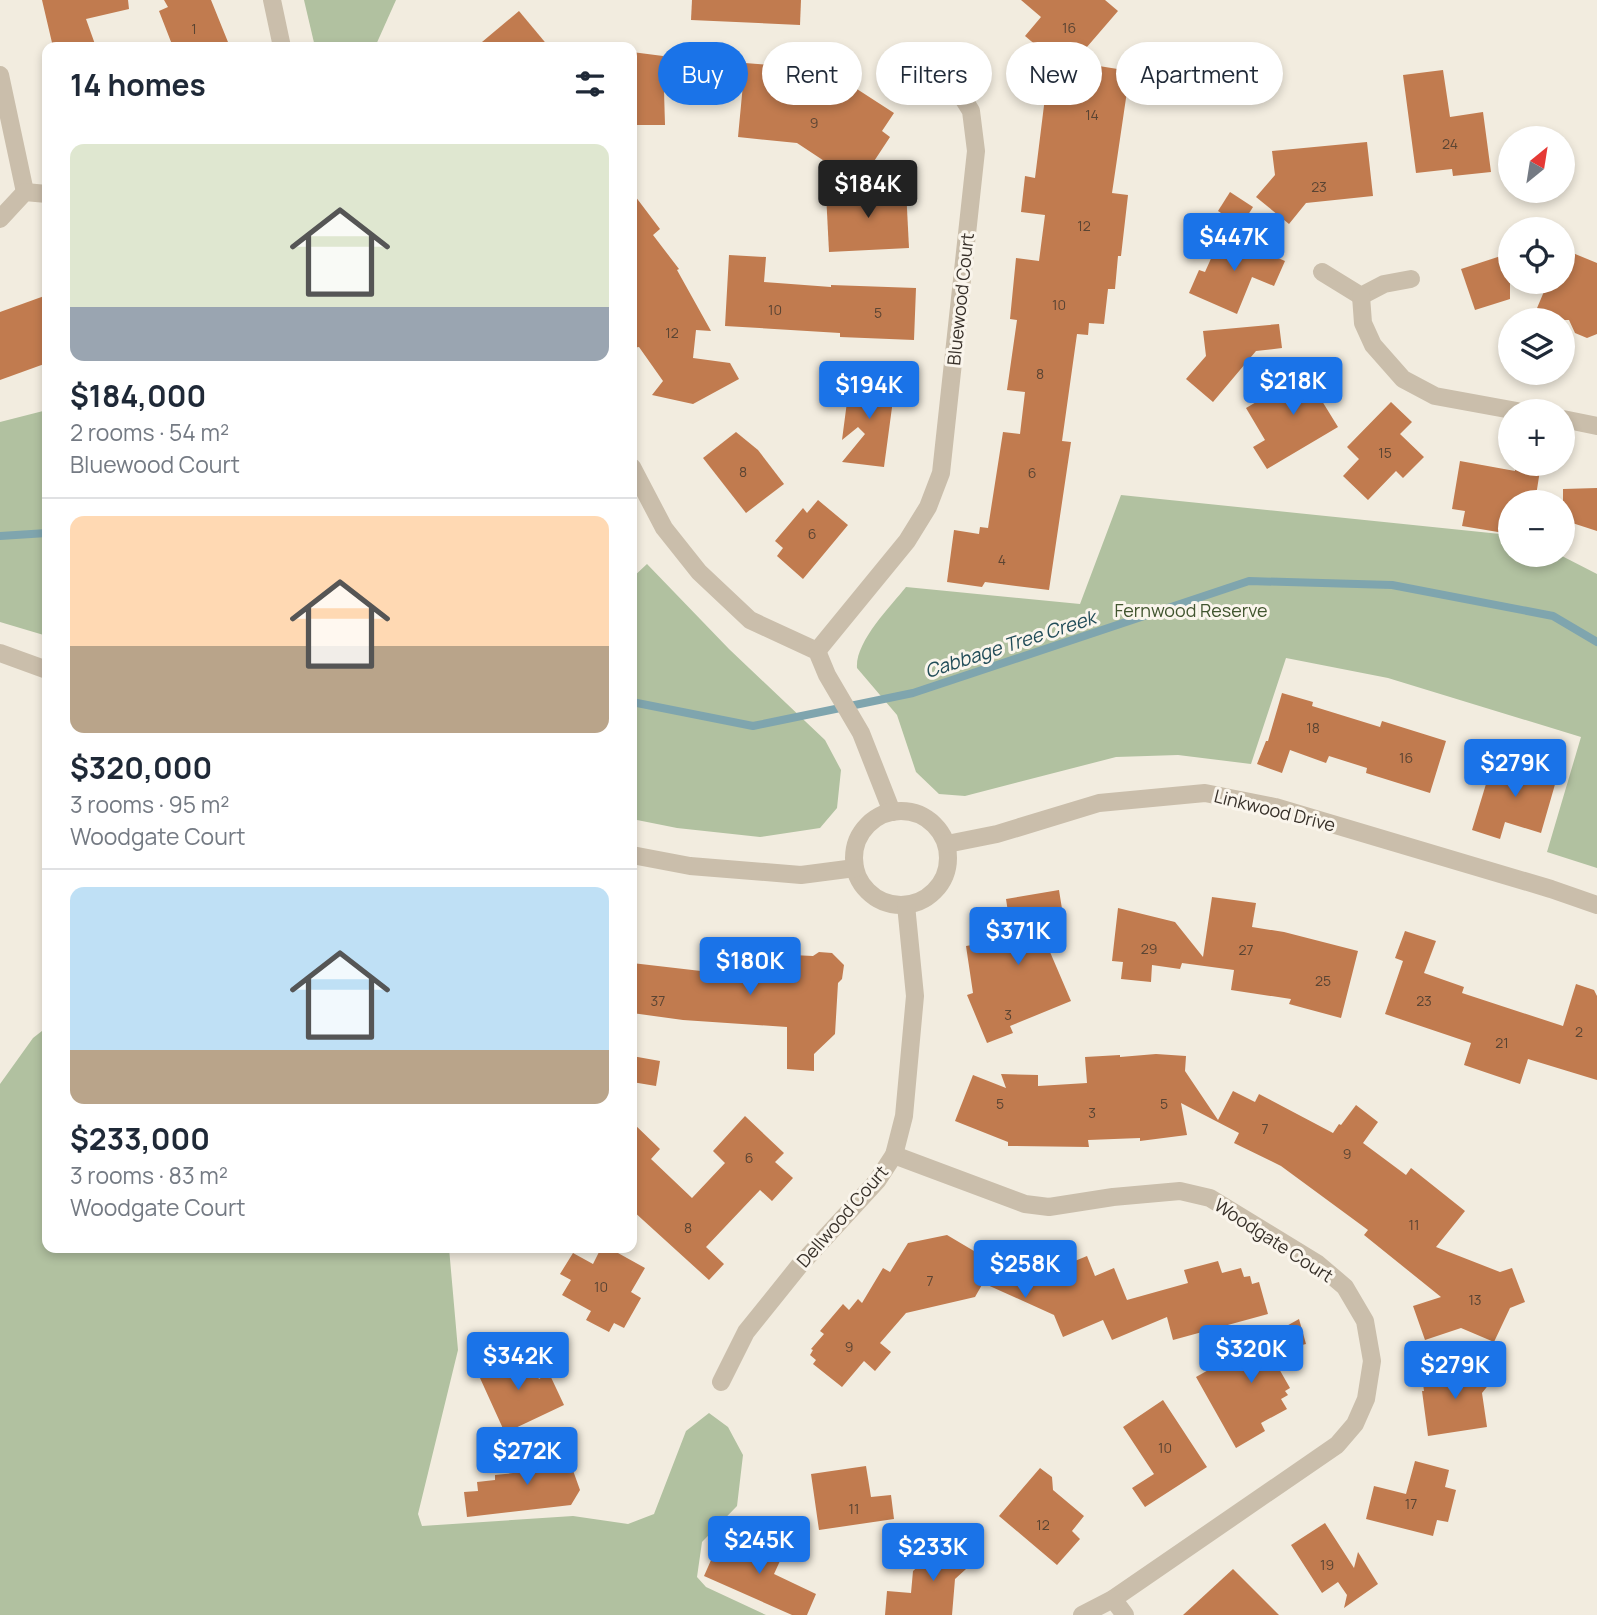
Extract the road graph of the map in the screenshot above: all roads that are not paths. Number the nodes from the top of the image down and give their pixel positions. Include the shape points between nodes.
1 (272, 0) edge
2 (281, 42) edge
3 (0, 75) edge
4 (967, 105) edge
5 (25, 192) junction
6 (42, 194) edge
7 (0, 219) edge
8 (1322, 272) dead end
9 (1411, 279) dead end
10 (1361, 296) junction
11 (1498, 408) edge
12 (1575, 421) edge
13 (1597, 426) edge
14 (637, 477) edge
15 (817, 652) junction
16 (0, 653) edge
17 (42, 668) edge
18 (892, 811) junction
19 (947, 844) junction
20 (637, 856) edge
21 (855, 868) junction
22 (906, 905) junction
23 (1597, 905) edge
24 (894, 1155) junction
25 (721, 1381) dead end
26 (1113, 1599) junction
27 (1082, 1615) edge
28 (1125, 1615) edge

1 - 2 street
3 - 5 street
4 - 15 street, Bluewood Court via 976,151 942,473 907,541
5 - 6 street
5 - 7 street
8 - 10 street
9 - 10 street
10 - 11 street via 1363,323 1373,345 1403,380 1435,397
12 - 13 street
14 - 15 street via 664,528 699,572 750,620
15 - 18 street via 862,733
16 - 17 street
18 - 19 street via 919,814 931,821
18 - 21 street via 862,832 854,853
19 - 22 street via 947,872 941,884 920,902
19 - 23 street, Linkwood Drive via 1099,803 1205,793 1275,807
20 - 21 street via 690,866 801,875
21 - 22 street via 868,892 880,900
22 - 24 street, Dellwood Court via 915,996 904,1116
24 - 25 street, Dellwood Court via 877,1181 746,1332
24 - 26 street, Woodgate Court via 1025,1204 1049,1207 1180,1191 1210,1198 1318,1264 1345,1287 1365,1321 1372,1361 1366,1399 1355,1424 1337,1446
26 - 27 street, Woodgate Court
26 - 28 street

